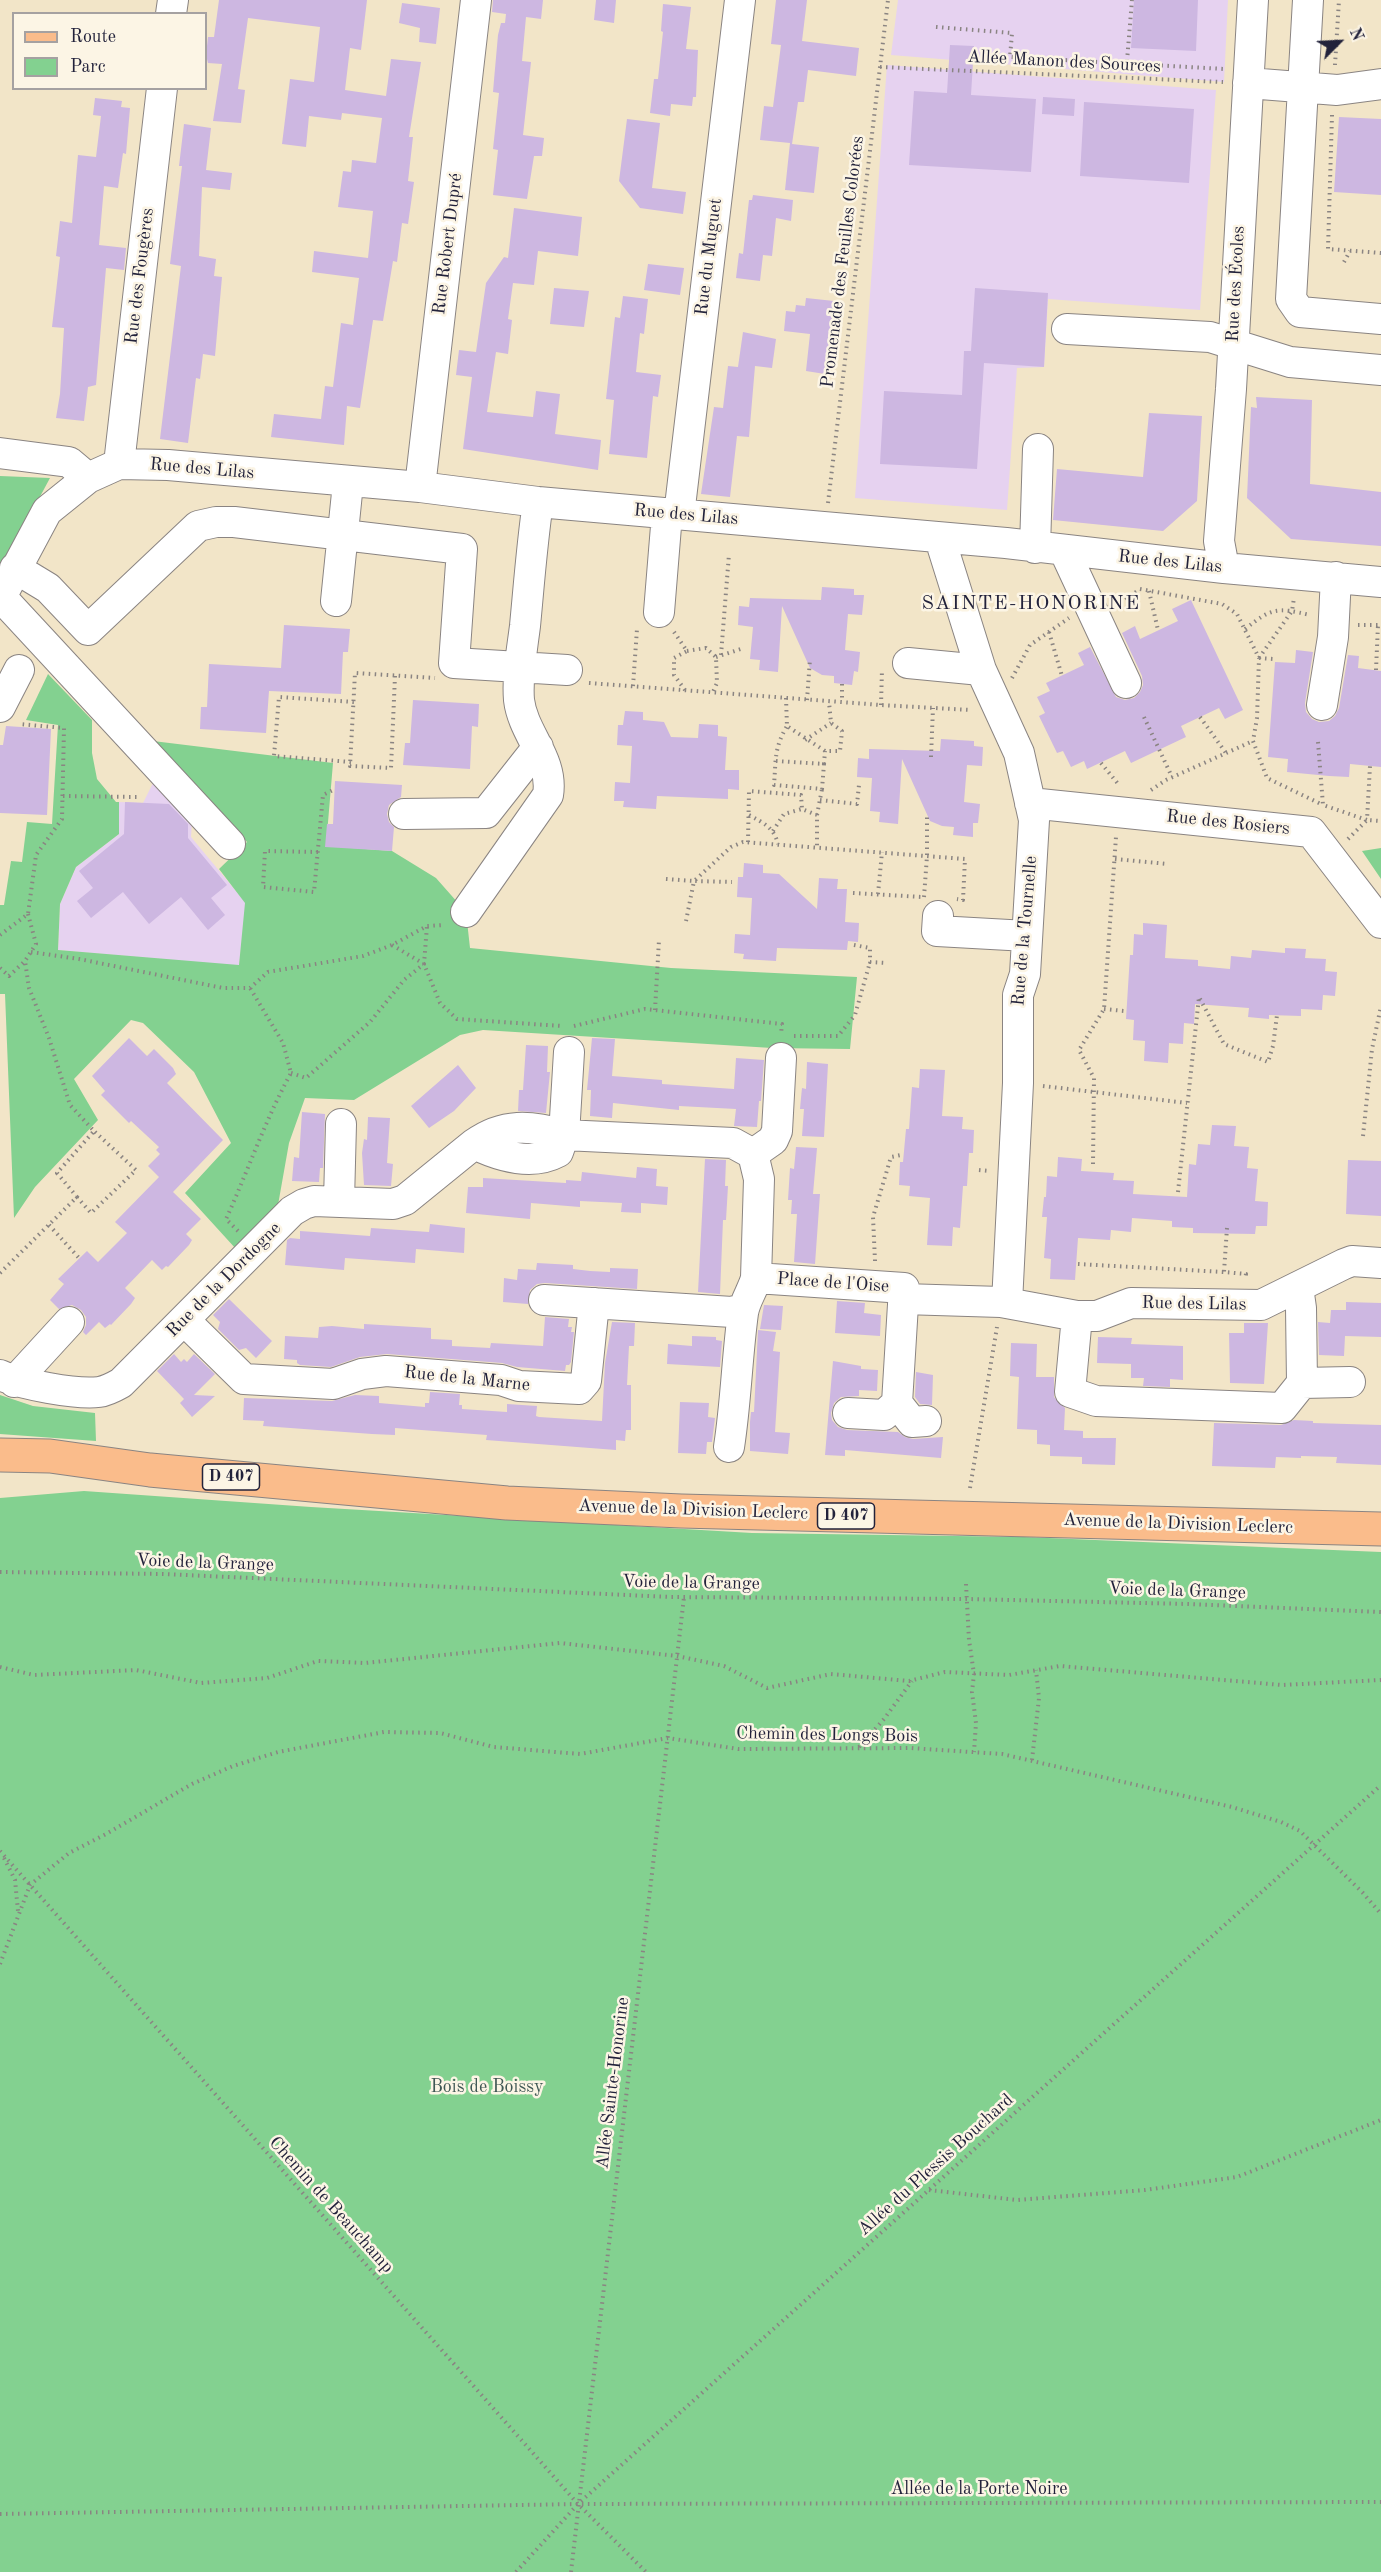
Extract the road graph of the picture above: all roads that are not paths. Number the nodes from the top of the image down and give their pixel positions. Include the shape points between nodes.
1 (476, 0) edge
2 (740, 0) edge
3 (1253, 0) edge
4 (1308, 0) edge
5 (1236, 76) junction
6 (1381, 84) edge
7 (1303, 87) junction
8 (162, 90) edge
9 (1381, 319) edge
10 (1067, 329) dead end
11 (1244, 346) junction
12 (1381, 370) edge
13 (1038, 449) dead end
14 (0, 453) edge
15 (119, 464) junction
16 (88, 478) junction
17 (348, 483) junction
18 (420, 488) junction
19 (538, 501) junction
20 (673, 514) junction
21 (343, 535) junction
22 (940, 539) junction
23 (1049, 549) junction
24 (15, 568) junction
25 (1224, 568) junction
26 (1336, 577) junction
27 (1381, 582) edge
28 (1, 598) edge
29 (336, 600) dead end
30 (657, 624) road end
31 (908, 663) dead end
32 (520, 669) junction
33 (981, 669) junction
34 (19, 670) dead end
35 (573, 676) road end
36 (1126, 683) dead end
37 (1322, 705) dead end
38 (5, 715) edge
39 (538, 747) junction
40 (1030, 803) junction
41 (404, 814) dead end
42 (230, 844) dead end
43 (937, 903) road end
44 (466, 912) road end
45 (1381, 923) edge
46 (1027, 936) junction
47 (570, 1039) road end
48 (781, 1058) dead end
49 (341, 1124) dead end
50 (564, 1136) junction
51 (753, 1154) junction
52 (339, 1202) junction
53 (1381, 1263) edge
54 (756, 1278) junction
55 (1298, 1287) junction
56 (903, 1299) junction
57 (544, 1300) dead end
58 (594, 1303) junction
59 (1004, 1303) junction
60 (743, 1309) junction
61 (1077, 1316) junction
62 (184, 1320) junction
63 (69, 1322) dead end
64 (7, 1379) edge
65 (1350, 1382) dead end
66 (1302, 1383) junction
67 (897, 1402) junction
68 (848, 1413) dead end
69 (926, 1421) dead end
70 (729, 1447) dead end
71 (0, 1455) edge
72 (150, 1470) junction
73 (0, 1478) edge
74 (1381, 1529) edge

1 - 18 street, Rue Robert Dupré
2 - 20 street, Rue du Muguet
3 - 5 street, Rue des Écoles
4 - 7 street
5 - 7 street
5 - 11 street, Rue des Écoles
6 - 7 street via 1333,89
7 - 9 street via 1291,299 1300,312
8 - 15 street, Rue des Fougères
10 - 11 street via 1210,337
11 - 12 street via 1290,362
11 - 25 street, Rue des Écoles via 1219,541
13 - 23 street
14 - 16 street via 69,462
15 - 16 street, Rue des Lilas
15 - 17 street, Rue des Lilas via 168,465
16 - 24 street, Rue des Lilas via 47,512
17 - 18 street, Rue des Lilas
17 - 21 street
18 - 19 street, Rue des Lilas
19 - 20 street, Rue des Lilas
19 - 32 street
20 - 22 street, Rue des Lilas
20 - 30 street, Rue du Muguet
21 - 24 street via 234,522 198,526 88,630 48,588
21 - 29 street
21 - 32 street via 462,549 454,663
22 - 23 street, Rue des Lilas
22 - 33 street, Rue de la Tournelle
23 - 25 street, Rue des Lilas
23 - 36 street via 1093,612
24 - 28 street, Rue des Lilas
25 - 26 street, Rue des Lilas
26 - 27 street, Rue des Lilas
26 - 37 street via 1333,638
28 - 42 street
31 - 33 street
32 - 35 street
32 - 39 street via 519,701
33 - 40 street, Rue de la Tournelle via 1019,753
34 - 38 street
39 - 41 street via 486,813
39 - 44 street via 551,781 548,795
40 - 45 street, Rue des Rosiers via 1117,797 1311,832
40 - 46 street, Rue de la Tournelle via 1034,820
43 - 46 street via 937,931
46 - 59 street, Rue de la Tournelle via 1025,974 1018,995 1018,1083
47 - 50 street
48 - 51 street via 777,1131 773,1140
49 - 52 street
50 - 51 street via 733,1143
50 - 52 street, Rue de la Dordogne via 558,1152 539,1158 500,1156 474,1144 405,1200 393,1204
51 - 54 street via 759,1179
52 - 62 street, Rue de la Dordogne via 304,1204 292,1211
53 - 55 street, Rue des Lilas via 1352,1262
54 - 56 street, Place de l'Oise via 904,1288
54 - 60 street
55 - 61 street, Rue des Lilas via 1261,1305 1131,1304 1097,1316
55 - 66 street
56 - 59 street, Rue des Lilas
56 - 67 street, Place de l'Oise
57 - 58 street
58 - 60 street via 732,1312
58 - 62 street, Rue de la Marne via 586,1381 579,1389 386,1371 333,1384 244,1379
59 - 61 street, Rue des Lilas
60 - 70 street
61 - 66 street via 1071,1392 1096,1401 1282,1408
62 - 64 street, Rue de la Dordogne via 121,1383 99,1392
63 - 64 street
65 - 66 street
67 - 68 street via 884,1415
67 - 69 street via 912,1422
71 - 72 main road, Avenue de la Division Leclerc / D 407 via 50,1456
72 - 73 main road, Avenue de la Division Leclerc / D 407 via 52,1472
72 - 74 main road, Avenue de la Division Leclerc / D 407 via 601,1508

